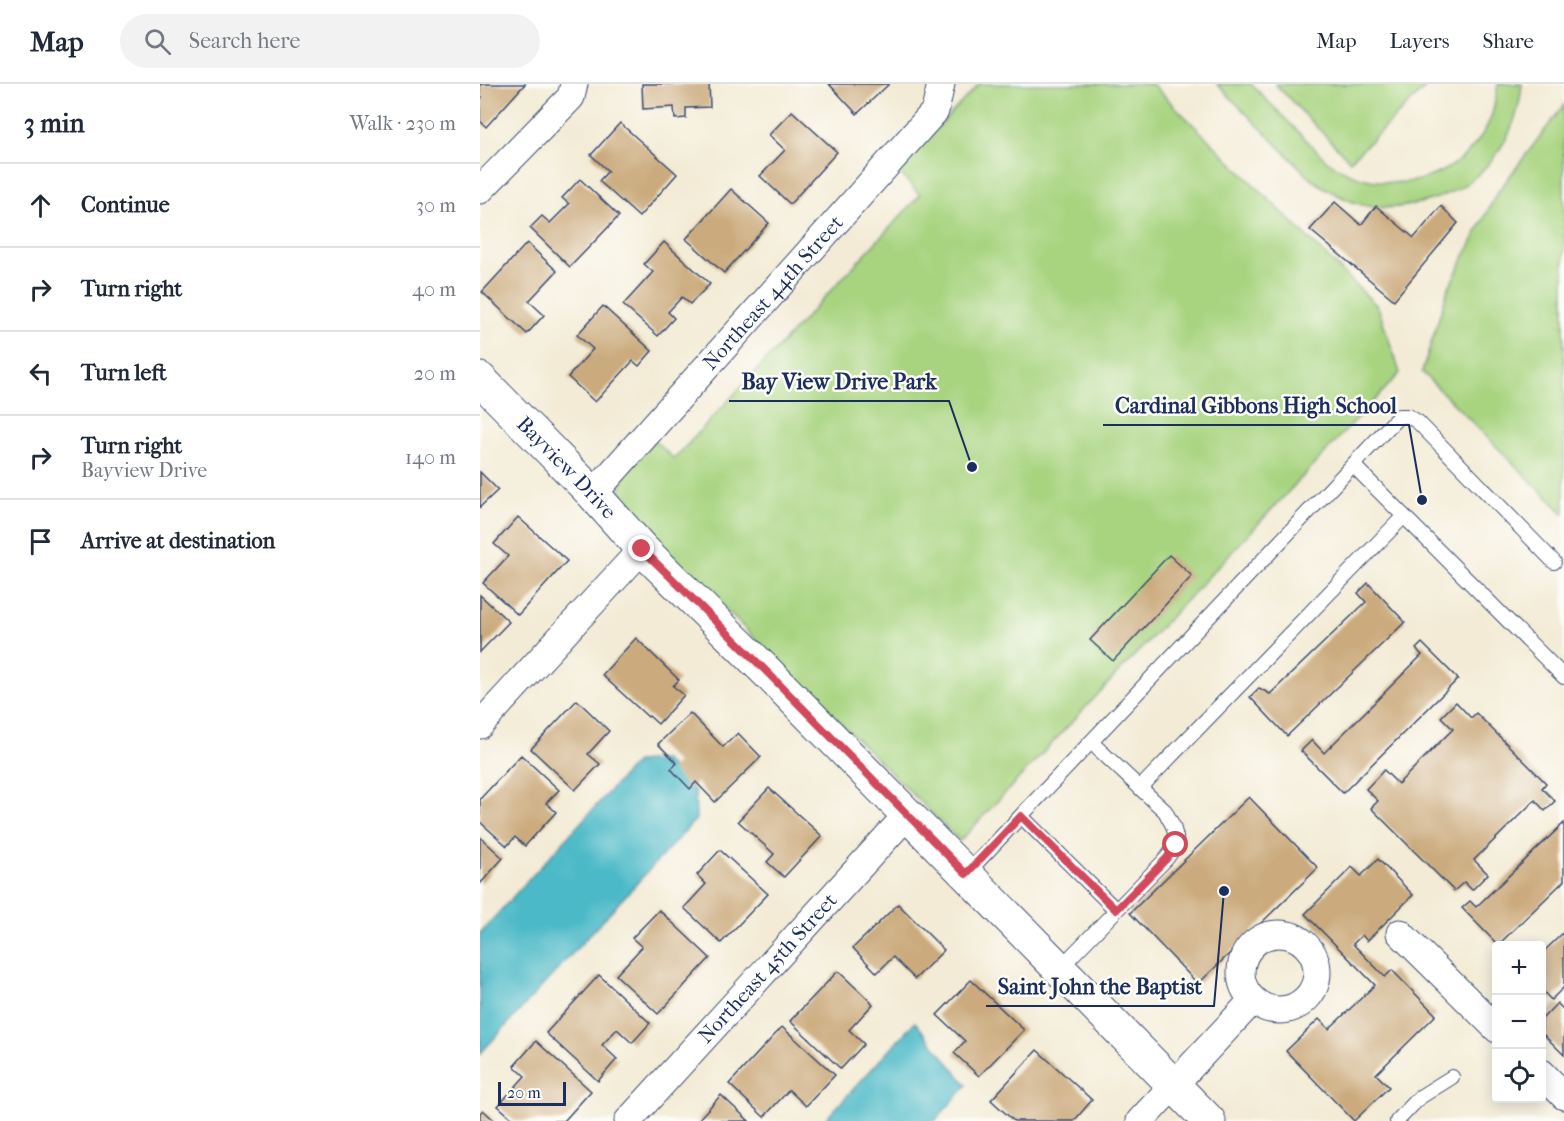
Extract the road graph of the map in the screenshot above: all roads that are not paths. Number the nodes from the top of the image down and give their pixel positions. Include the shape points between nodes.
1 (941, 84) edge
2 (572, 91) edge
3 (480, 190) edge
4 (480, 379) edge
5 (1353, 465) junction
6 (592, 494) junction
7 (1404, 516) junction
8 (642, 549) junction
9 (1554, 562) dead end
10 (1564, 677) edge
11 (480, 726) edge
12 (1091, 742) junction
13 (1140, 788) junction
14 (907, 815) junction
15 (1021, 816) junction
16 (966, 874) junction
17 (1116, 910) junction
18 (1400, 933) dead end
19 (1059, 969) junction
20 (1253, 1000) dead end
21 (1492, 1024) edge
22 (1452, 1077) dead end
23 (1546, 1077) edge
24 (1173, 1085) junction
25 (1564, 1096) edge
26 (628, 1121) edge
27 (1140, 1121) edge
28 (1209, 1121) edge
29 (1397, 1121) edge

1 - 6 street, Northeast 44th Street via 935,111
2 - 3 street
4 - 6 street, Bayview Drive
5 - 7 lane
5 - 9 lane via 1399,416 1408,416
5 - 12 lane
6 - 8 street, Bayview Drive
7 - 10 lane
7 - 13 lane
8 - 11 street
8 - 14 street, Bayview Drive
12 - 13 lane
12 - 15 lane
13 - 17 lane via 1166,811 1176,845
14 - 16 street, Bayview Drive
14 - 26 street, Northeast 45th Street
15 - 16 lane
15 - 17 lane
16 - 19 street, Bayview Drive
17 - 19 lane
18 - 21 street
19 - 24 street, Bayview Drive
20 - 24 street
22 - 29 lane via 1420,1097
23 - 25 street
24 - 27 street
24 - 28 street, Bayview Drive

